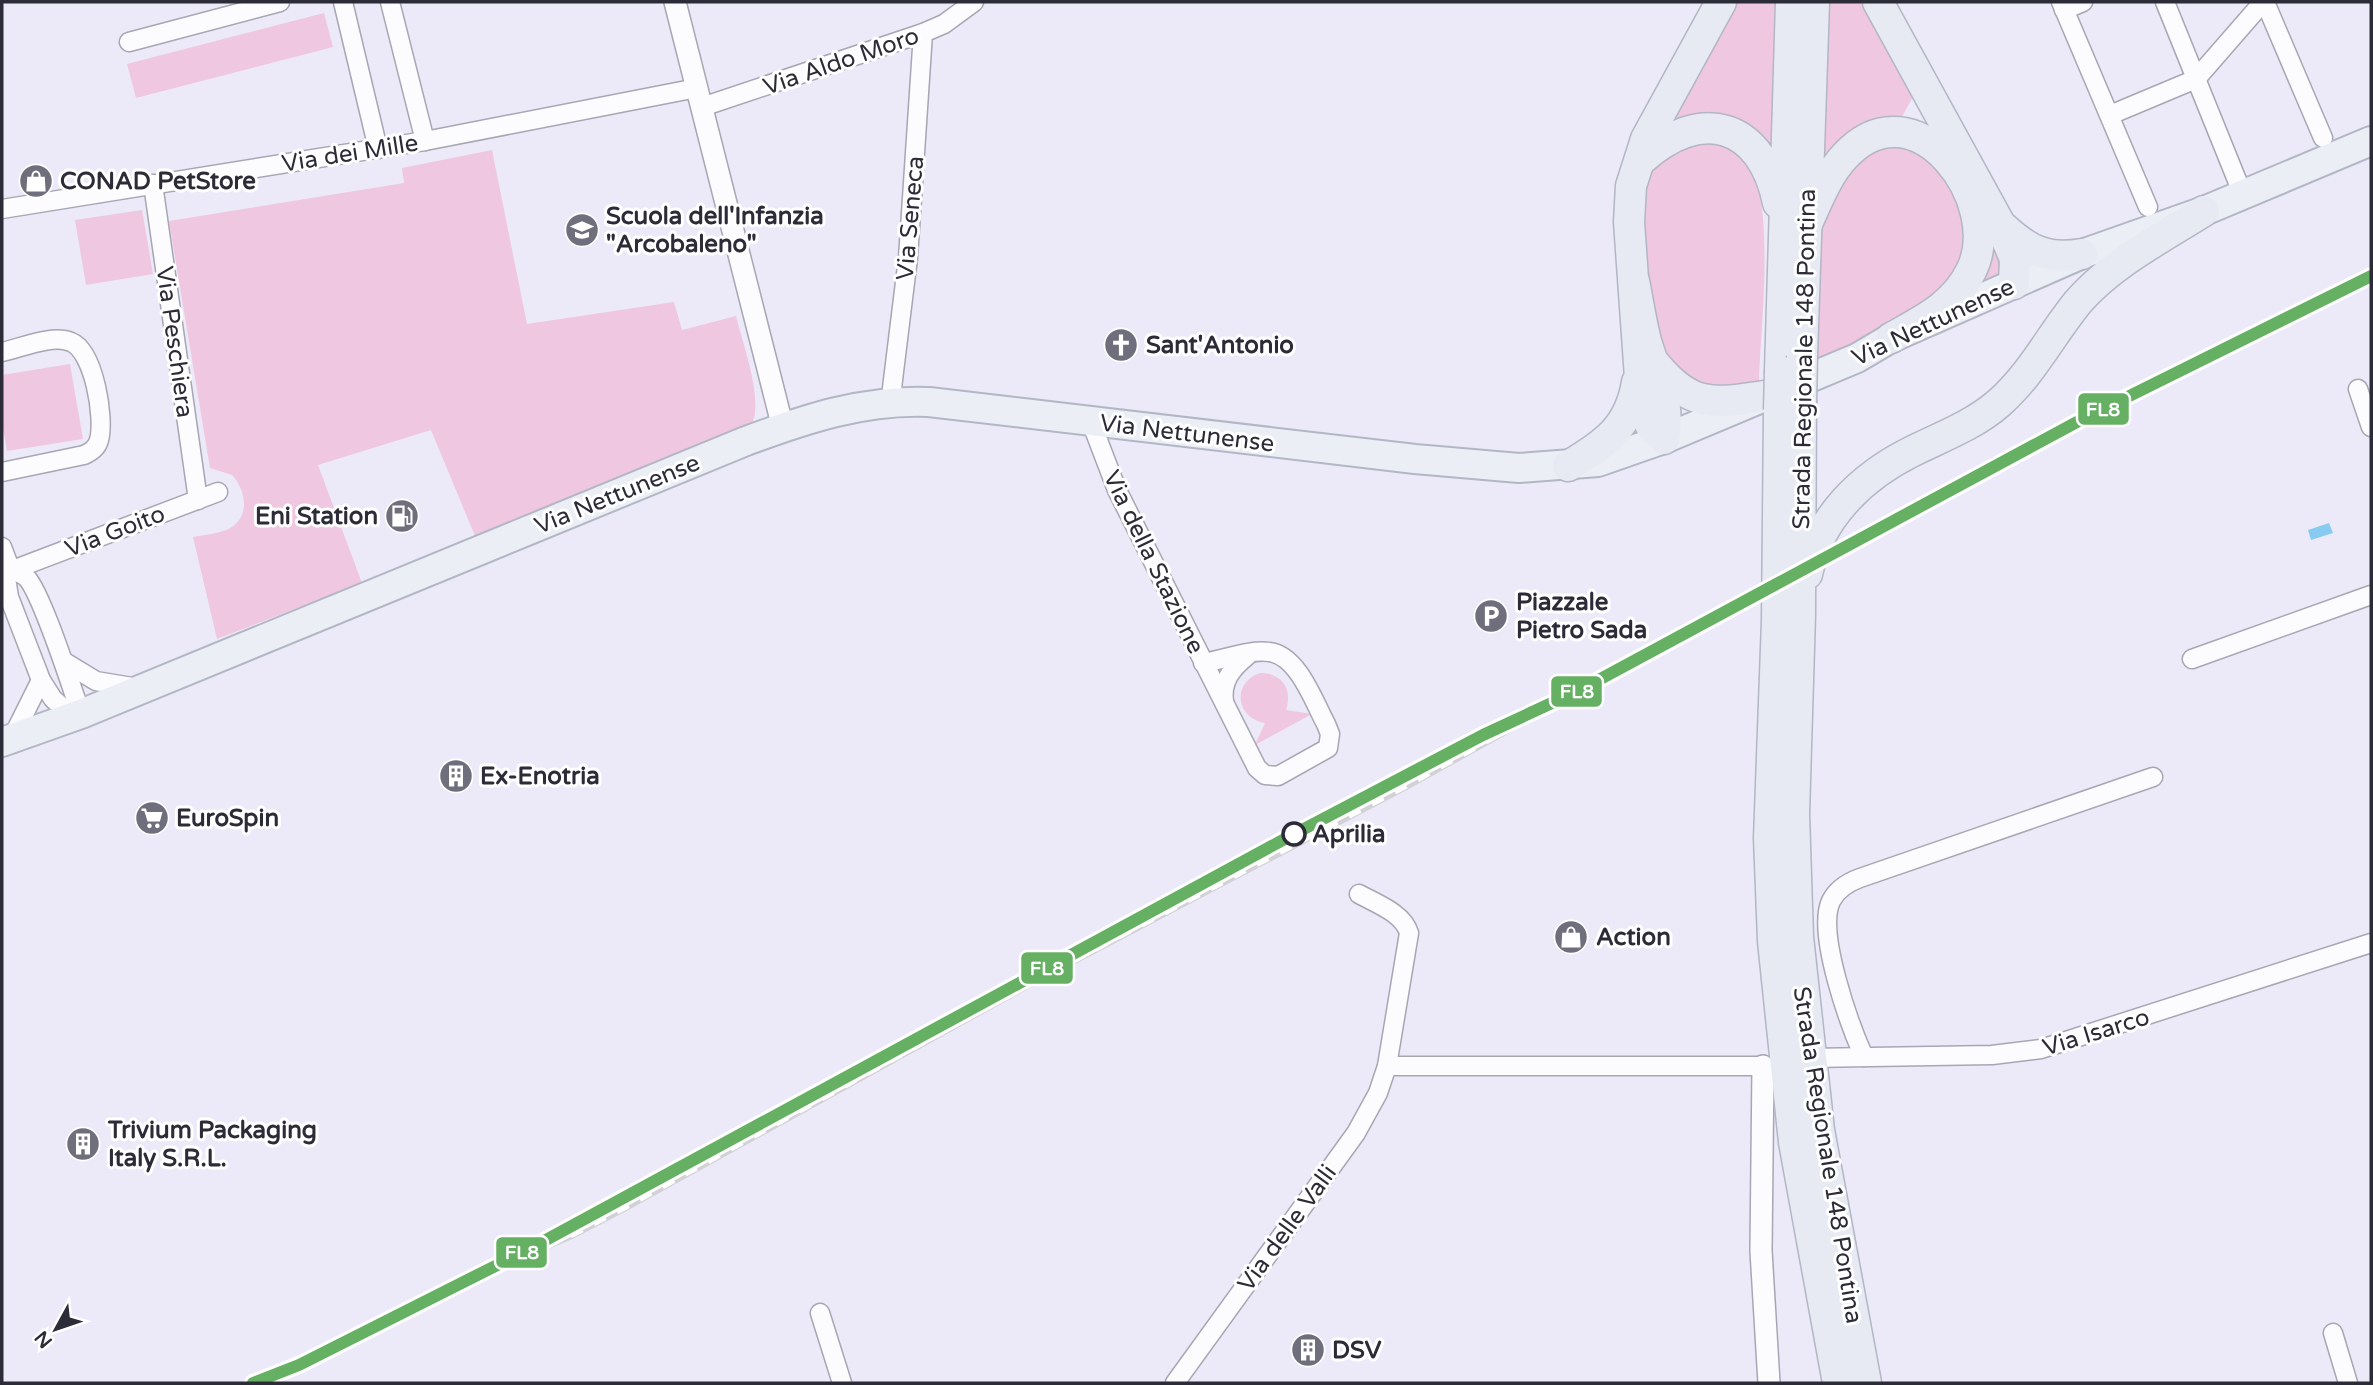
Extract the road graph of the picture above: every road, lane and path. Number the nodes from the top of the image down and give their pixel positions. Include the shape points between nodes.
1 (280, 2) edge
2 (343, 2) edge
3 (390, 2) edge
4 (675, 2) edge
5 (974, 2) edge
6 (1721, 2) edge
7 (1791, 2) edge
8 (1814, 2) edge
9 (1878, 2) edge
10 (2083, 2) edge
11 (2165, 2) edge
12 (2264, 2) edge
13 (2063, 6) edge
14 (923, 33) junction
15 (129, 42) dead end
16 (2196, 79) junction
17 (1926, 91) junction
18 (699, 98) junction
19 (2110, 115) junction
20 (1907, 132) junction
21 (2323, 138) dead end
22 (425, 141) junction
23 (2371, 141) edge
24 (378, 149) junction
25 (1636, 165) junction
26 (152, 184) junction
27 (2243, 195) junction
28 (2148, 207) dead end
29 (2, 209) edge
30 (2203, 211) junction
31 (1806, 226) junction
32 (2001, 226) junction
33 (2082, 254) junction
34 (1784, 259) junction
35 (1634, 281) junction
36 (2014, 284) junction
37 (1902, 340) junction
38 (2, 352) edge
39 (1791, 363) junction
40 (1639, 368) junction
41 (2358, 389) dead end
42 (897, 402) junction
43 (1781, 403) junction
44 (1091, 422) junction
45 (2371, 427) edge
46 (783, 428) junction
47 (1664, 439) junction
48 (1569, 466) junction
49 (2, 472) edge
50 (218, 492) dead end
51 (198, 500) junction
52 (1799, 538) junction
53 (2, 547) edge
54 (6, 572) edge
55 (2371, 595) edge
56 (1789, 618) junction
57 (1248, 655) junction
58 (2192, 659) dead end
59 (64, 662) junction
60 (1203, 663) junction
61 (41, 680) junction
62 (143, 689) junction
63 (1225, 706) junction
64 (77, 715) junction
65 (7, 740) edge
66 (2153, 777) dead end
67 (1360, 894) dead end
68 (1773, 941) junction
69 (2371, 943) edge
70 (1864, 1057) junction
71 (1810, 1058) junction
72 (1387, 1066) junction
73 (1763, 1066) junction
74 (820, 1313) dead end
75 (2333, 1333) dead end
76 (842, 1383) edge
77 (1175, 1383) edge
78 (1769, 1383) edge
79 (1838, 1383) edge
80 (1866, 1383) edge
81 (2348, 1383) edge

1 - 15 street
2 - 24 street
3 - 22 street
4 - 18 street
5 - 14 street, Via Aldo Moro
6 - 25 highway
7 - 34 highway, Strada Regionale 148 Pontina
8 - 31 highway, Strada Regionale 148 Pontina
9 - 17 highway
10 - 13 street
11 - 16 street
12 - 16 street
12 - 21 street
13 - 19 street
14 - 18 street, Via Aldo Moro
14 - 42 street, Via Seneca via 908,258 892,388
16 - 19 street
16 - 27 street
17 - 20 highway
17 - 32 highway
18 - 22 street, Via dei Mille
18 - 46 street
19 - 28 street
20 - 31 highway via 1880,134 1851,150 1828,179
20 - 37 highway via 1939,150 1961,178 1975,210 1978,250 1971,272 1947,304
22 - 24 street, Via dei Mille
23 - 27 main road, Via Nettunense
24 - 26 street, Via dei Mille
25 - 34 highway via 1683,131 1712,129 1746,142 1760,154 1773,181
25 - 35 highway via 1629,209
26 - 29 street, Via dei Mille
26 - 51 street, Via Peschiera
27 - 30 main road, Via Nettunense
30 - 33 main road, Via Nettunense
30 - 37 main road via 2110,257
30 - 52 highway via 2092,288 2032,367 1997,404 1961,428 1899,458
31 - 39 highway, Strada Regionale 148 Pontina
32 - 33 highway via 2021,244 2042,254
32 - 36 highway via 2015,258
33 - 36 main road, Via Nettunense
34 - 39 highway, Strada Regionale 148 Pontina
35 - 40 highway
35 - 43 highway via 1656,364 1673,385 1707,402
35 - 47 highway via 1666,404
36 - 37 main road, Via Nettunense via 2001,296
37 - 43 main road, Via Nettunense via 1857,358
38 - 49 street via 61,340 81,348 93,370 100,431 95,448 84,455
39 - 43 highway, Strada Regionale 148 Pontina, bridge
40 - 47 highway via 1645,413
40 - 48 highway via 1633,405 1623,422 1597,449
41 - 45 street
42 - 44 main road, Via Nettunense
42 - 46 main road, Via Nettunense via 820,415
43 - 47 main road, Via Nettunense
43 - 52 highway, Strada Regionale 148 Pontina
44 - 48 main road, Via Nettunense via 1511,468
44 - 60 street, Via della Stazione via 1117,490
46 - 62 main road, Via Nettunense
47 - 48 main road, Via Nettunense via 1612,458
50 - 51 street, Via Goito
51 - 54 street, Via Goito
52 - 56 highway, Strada Regionale 148 Pontina
52 - 56 highway via 1808,568
53 - 54 street
54 - 59 street via 29,581
54 - 61 street via 9,597
55 - 58 street
56 - 68 highway, Strada Regionale 148 Pontina via 1769,838
56 - 71 highway, Strada Regionale 148 Pontina via 1798,937
57 - 60 street
57 - 63 street via 1226,679
57 - 63 street via 1267,651 1282,655 1293,666 1326,724 1328,748 1283,774 1265,775
59 - 62 street via 96,681
59 - 64 street
60 - 63 street
61 - 64 street via 53,699
61 - 65 street
62 - 64 main road, Via Nettunense
64 - 65 main road, Via Nettunense
66 - 70 street via 1843,887 1830,907 1831,942 1842,1004
67 - 72 street, Via delle Valli via 1397,916 1409,933
68 - 73 highway
68 - 79 highway, Strada Regionale 148 Pontina via 1794,1142
69 - 70 street, Via Isarco via 2041,1049 1992,1055
70 - 71 street, Via Isarco
71 - 80 highway, Strada Regionale 148 Pontina via 1835,1225
72 - 73 street
72 - 77 street, Via delle Valli via 1356,1133
73 - 78 street via 1760,1215
74 - 76 street
75 - 81 street

